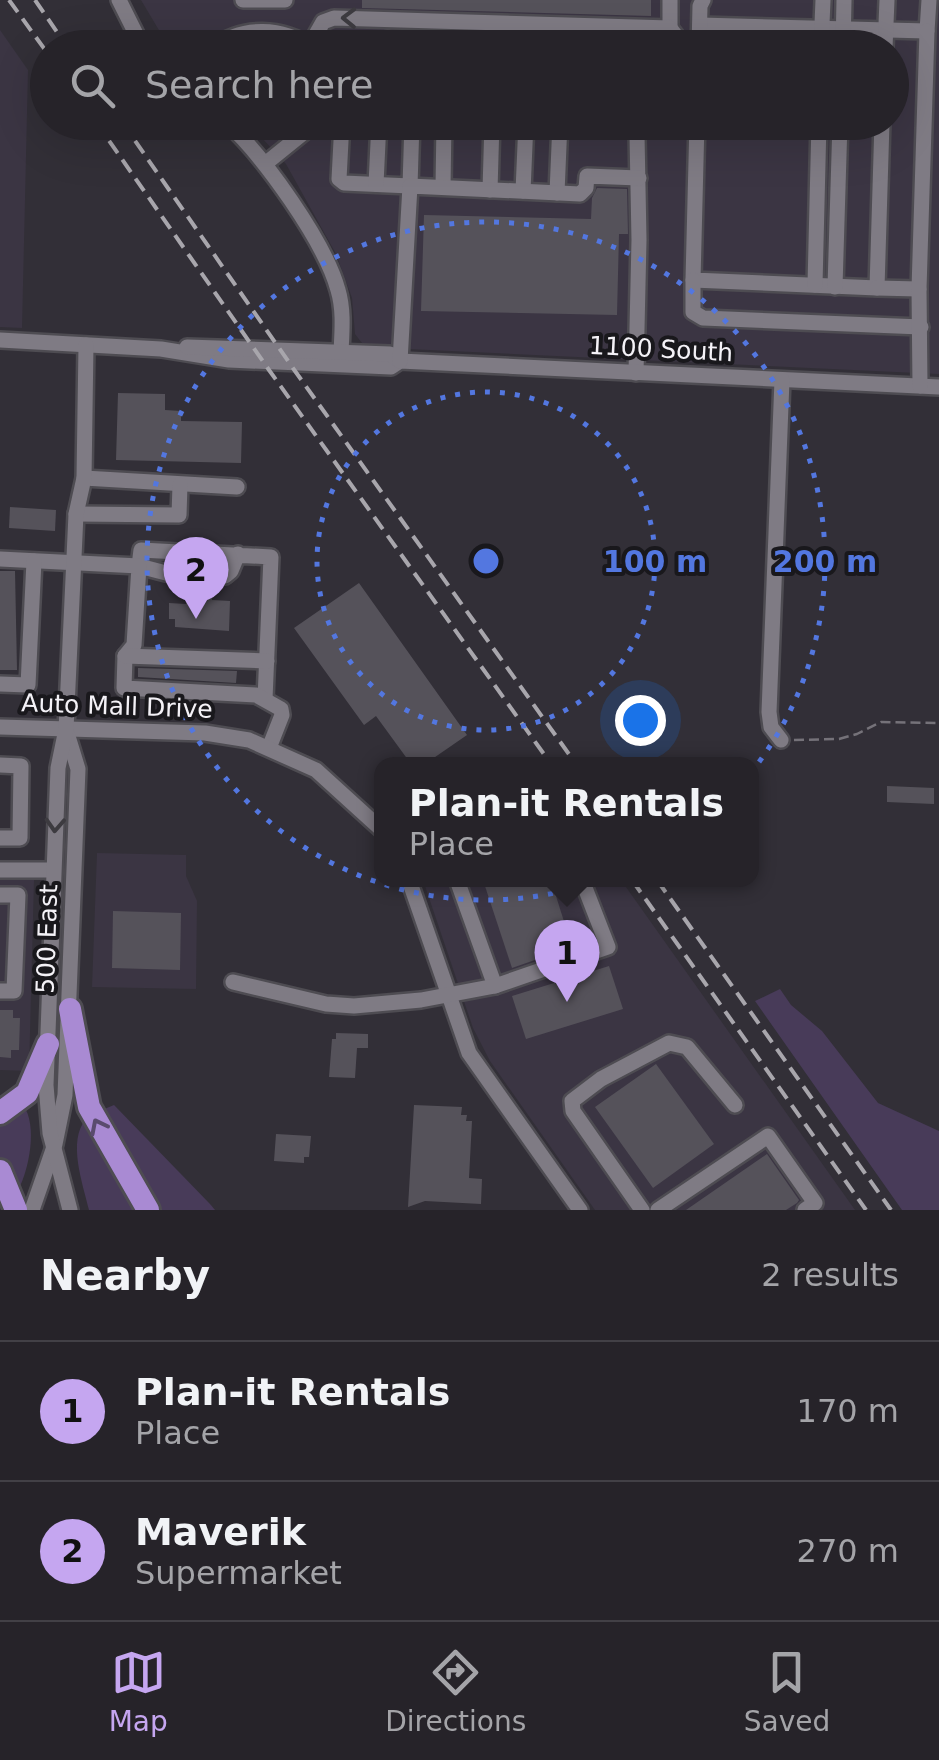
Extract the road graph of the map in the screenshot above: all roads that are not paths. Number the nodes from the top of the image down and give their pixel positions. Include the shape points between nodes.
1 (119, 0) edge
2 (243, 0) edge
3 (285, 0) edge
4 (670, 0) edge
5 (703, 0) edge
6 (822, 0) edge
7 (844, 0) edge
8 (887, 0) edge
9 (928, 0) edge
10 (700, 25) junction
11 (670, 28) joint
12 (822, 29) junction
13 (843, 29) junction
14 (134, 30) edge
15 (319, 30) edge
16 (700, 30) edge
17 (886, 30) joint
18 (909, 31) edge
19 (927, 31) junction
20 (243, 140) edge
21 (295, 140) edge
22 (341, 140) edge
23 (378, 140) edge
24 (411, 140) edge
25 (443, 140) edge
26 (491, 140) edge
27 (525, 140) edge
28 (559, 140) edge
29 (637, 140) edge
30 (696, 140) edge
31 (819, 140) edge
32 (839, 140) edge
33 (881, 140) edge
34 (266, 164) junction
35 (639, 178) junction
36 (376, 184) junction
37 (410, 186) junction
38 (442, 187) junction
39 (490, 190) junction
40 (523, 192) junction
41 (557, 193) junction
42 (693, 280) junction
43 (815, 285) junction
44 (835, 286) junction
45 (877, 288) junction
46 (919, 289) junction
47 (921, 327) junction
48 (0, 340) edge
49 (86, 344) junction
50 (161, 350) junction
51 (341, 352) junction
52 (400, 361) junction
53 (636, 373) junction
54 (782, 380) junction
55 (920, 386) junction
56 (939, 387) edge
57 (84, 478) junction
58 (180, 485) junction
59 (237, 487) dead end
60 (76, 514) junction
61 (238, 554) junction
62 (0, 559) edge
63 (34, 561) junction
64 (74, 564) junction
65 (139, 566) junction
66 (125, 656) junction
67 (185, 658) junction
68 (239, 660) junction
69 (267, 660) junction
70 (0, 684) edge
71 (184, 693) junction
72 (238, 694) junction
73 (266, 699) junction
74 (0, 727) edge
75 (66, 729) junction
76 (781, 740) road end
77 (268, 748) junction
78 (0, 766) edge
79 (374, 823) edge
80 (0, 838) edge
81 (0, 870) edge
82 (52, 870) junction
83 (411, 887) edge
84 (460, 887) edge
85 (585, 887) edge
86 (0, 894) edge
87 (233, 982) dead end
88 (495, 986) junction
89 (0, 991) edge
90 (449, 994) junction
91 (70, 1009) junction
92 (48, 1044) junction
93 (735, 1105) dead end
94 (0, 1113) edge
95 (53, 1151) junction
96 (0, 1171) edge
97 (16, 1210) edge
98 (32, 1210) edge
99 (70, 1210) edge
100 (148, 1210) edge
101 (580, 1210) edge
102 (642, 1210) edge
103 (658, 1210) edge
104 (805, 1210) edge

1 - 14 street
2 - 3 street
4 - 11 street
5 - 10 street
6 - 12 street
7 - 13 street
8 - 17 street
9 - 19 street
10 - 12 street
10 - 16 street
11 -> 15 street via 334,18
12 - 13 street
13 - 17 street
18 - 19 street
19 - 46 street
20 - 34 street
21 - 34 street
22 - 36 street via 339,178
23 - 36 street
24 - 37 street
25 - 38 street
26 - 39 street
27 - 40 street
28 - 41 street
29 - 35 street
30 - 42 street
31 - 43 street
32 - 44 street
33 - 45 street
34 - 51 street via 332,273 342,307
35 - 41 street via 587,176 580,194
35 - 53 street
36 - 37 street
37 - 38 street
37 - 52 street
38 - 39 street
39 - 40 street
40 - 41 street
42 - 43 street
42 - 47 street via 693,312 703,318
43 - 44 street
44 - 45 street
45 - 46 street
46 - 47 street
47 - 55 street
48 - 49 street, 1100 South
49 - 50 street, 1100 South
49 - 57 street, 500 East
50 - 51 street, 1100 South
50 - 52 street, 1100 South via 296,364 391,367
51 - 52 street, 1100 South via 390,354
52 - 53 street, 1100 South
53 - 54 street, 1100 South
54 - 55 street, 1100 South
54 - 76 street via 769,712
55 - 56 street, 1100 South
57 - 58 street
57 - 60 street, 500 East
58 - 59 street
58 - 60 street via 179,515
60 - 64 street, 500 East
61 - 65 street via 225,576
61 - 65 street via 141,550
61 - 69 street via 271,557
62 - 63 street
63 - 64 street
63 - 70 street via 28,684
64 - 65 street
64 - 75 street, 500 East
65 - 66 street via 134,645
66 - 67 street
66 - 71 street via 124,688
67 - 68 street
67 - 71 street
67 - 71 street
67 - 71 street
68 - 69 street
68 - 72 street
69 - 73 street
71 - 72 street
72 - 73 street
73 - 77 street via 282,716
74 - 75 street, Auto Mall Drive
75 - 77 street, Auto Mall Drive via 206,733
75 -> 82 street, 500 East
75 - 91 street, 500 East via 78,770
77 - 79 street, Auto Mall Drive via 316,770
78 - 80 street via 21,766 20,838
81 - 82 street
82 - 92 street, 500 East
83 - 90 street
84 - 88 street
85 - 88 street via 608,947
86 - 89 street via 18,895 14,991
87 - 90 street via 354,1006
88 - 90 street
90 - 101 street via 469,1053
91 - 95 street, 500 East via 65,1095
100 -> 91 highway via 89,1107
92 - 94 highway via 27,1093
92 - 95 street, 500 East
93 - 102 street via 687,1047 669,1043 572,1102
95 - 98 street, 500 East
95 - 99 street, 500 East
96 - 97 highway
103 - 104 street via 768,1136 814,1203

